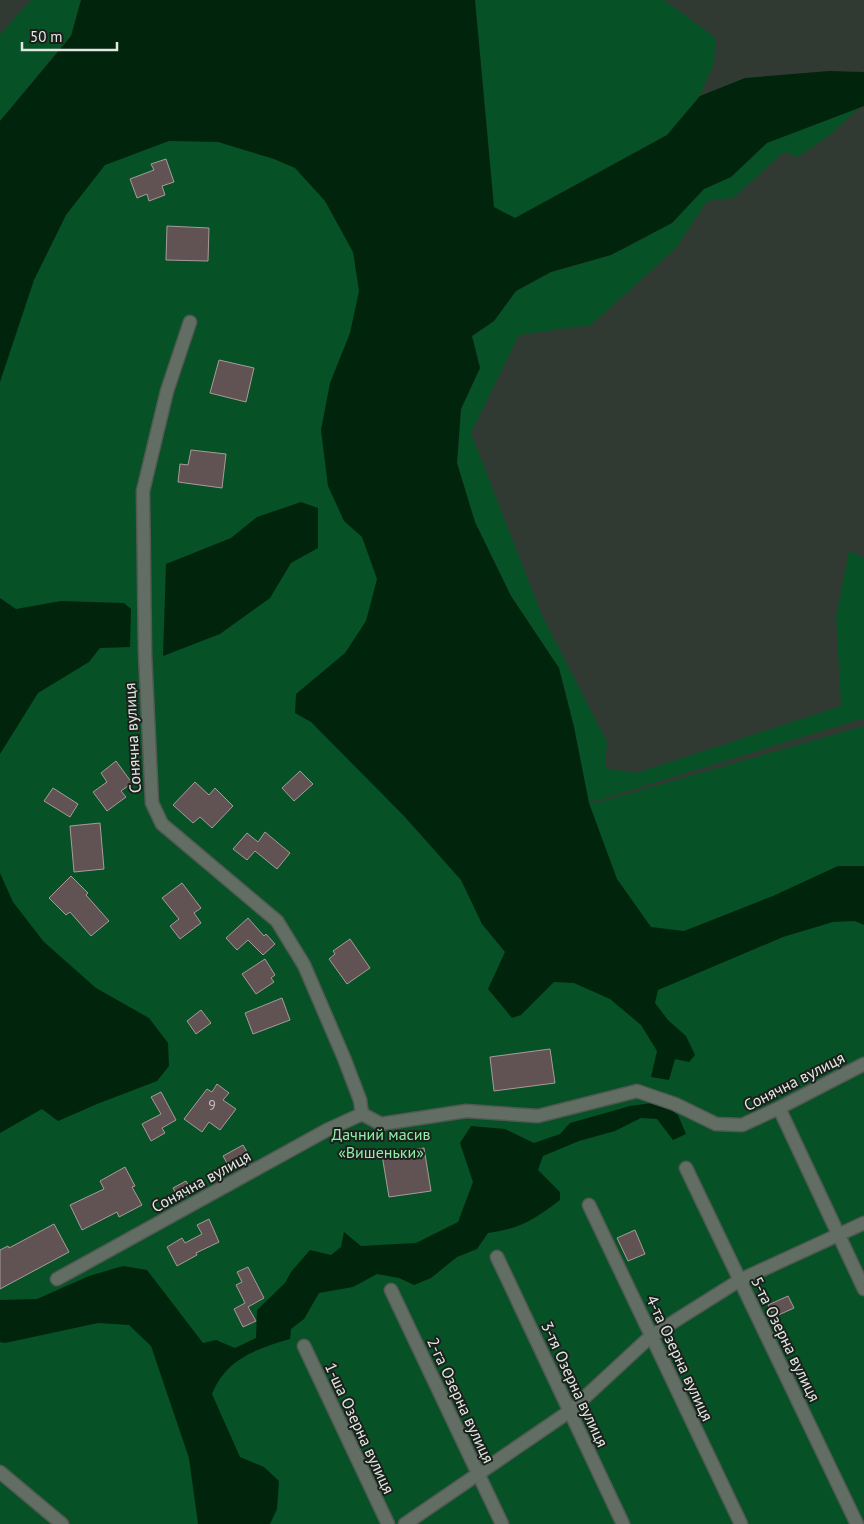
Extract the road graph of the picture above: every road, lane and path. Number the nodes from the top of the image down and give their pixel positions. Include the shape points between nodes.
1 (190, 322) dead end
2 (864, 1064) edge
3 (779, 1108) junction
4 (362, 1114) junction
5 (686, 1168) dead end
6 (589, 1205) dead end
7 (864, 1223) edge
8 (838, 1235) junction
9 (498, 1257) dead end
10 (57, 1279) dead end
11 (740, 1280) junction
12 (864, 1288) edge
13 (391, 1290) dead end
14 (651, 1336) junction
15 (304, 1346) dead end
16 (570, 1411) junction
17 (0, 1472) edge
18 (478, 1473) junction
19 (62, 1524) edge
20 (388, 1524) edge
21 (405, 1524) edge
22 (502, 1524) edge
23 (623, 1524) edge
24 (741, 1524) edge
25 (857, 1524) edge

1 - 4 street, Сонячна вулиця via 167,391 144,491 145,653 152,803 162,824 276,921 304,965 344,1058
2 - 3 street, Сонячна вулиця
3 - 4 street, Сонячна вулиця via 742,1125 716,1124 675,1104 637,1091 538,1116 466,1112 381,1124
3 - 8 street
4 - 10 street, Сонячна вулиця via 327,1130
5 - 11 street, 5-та Озерна вулиця
6 - 14 street, 4-та Озерна вулиця
7 - 8 street
8 - 11 street
8 - 12 street
9 - 16 street, 3-тя Озерна вулиця
11 - 14 street
11 - 25 street, 5-та Озерна вулиця
13 - 18 street, 2-га Озерна вулиця
14 - 16 street
14 - 24 street, 4-та Озерна вулиця
15 - 20 street, 1-ша Озерна вулиця
16 - 18 street
16 - 23 street, 3-тя Озерна вулиця
17 - 19 street
18 - 21 street
18 - 22 street, 2-га Озерна вулиця

